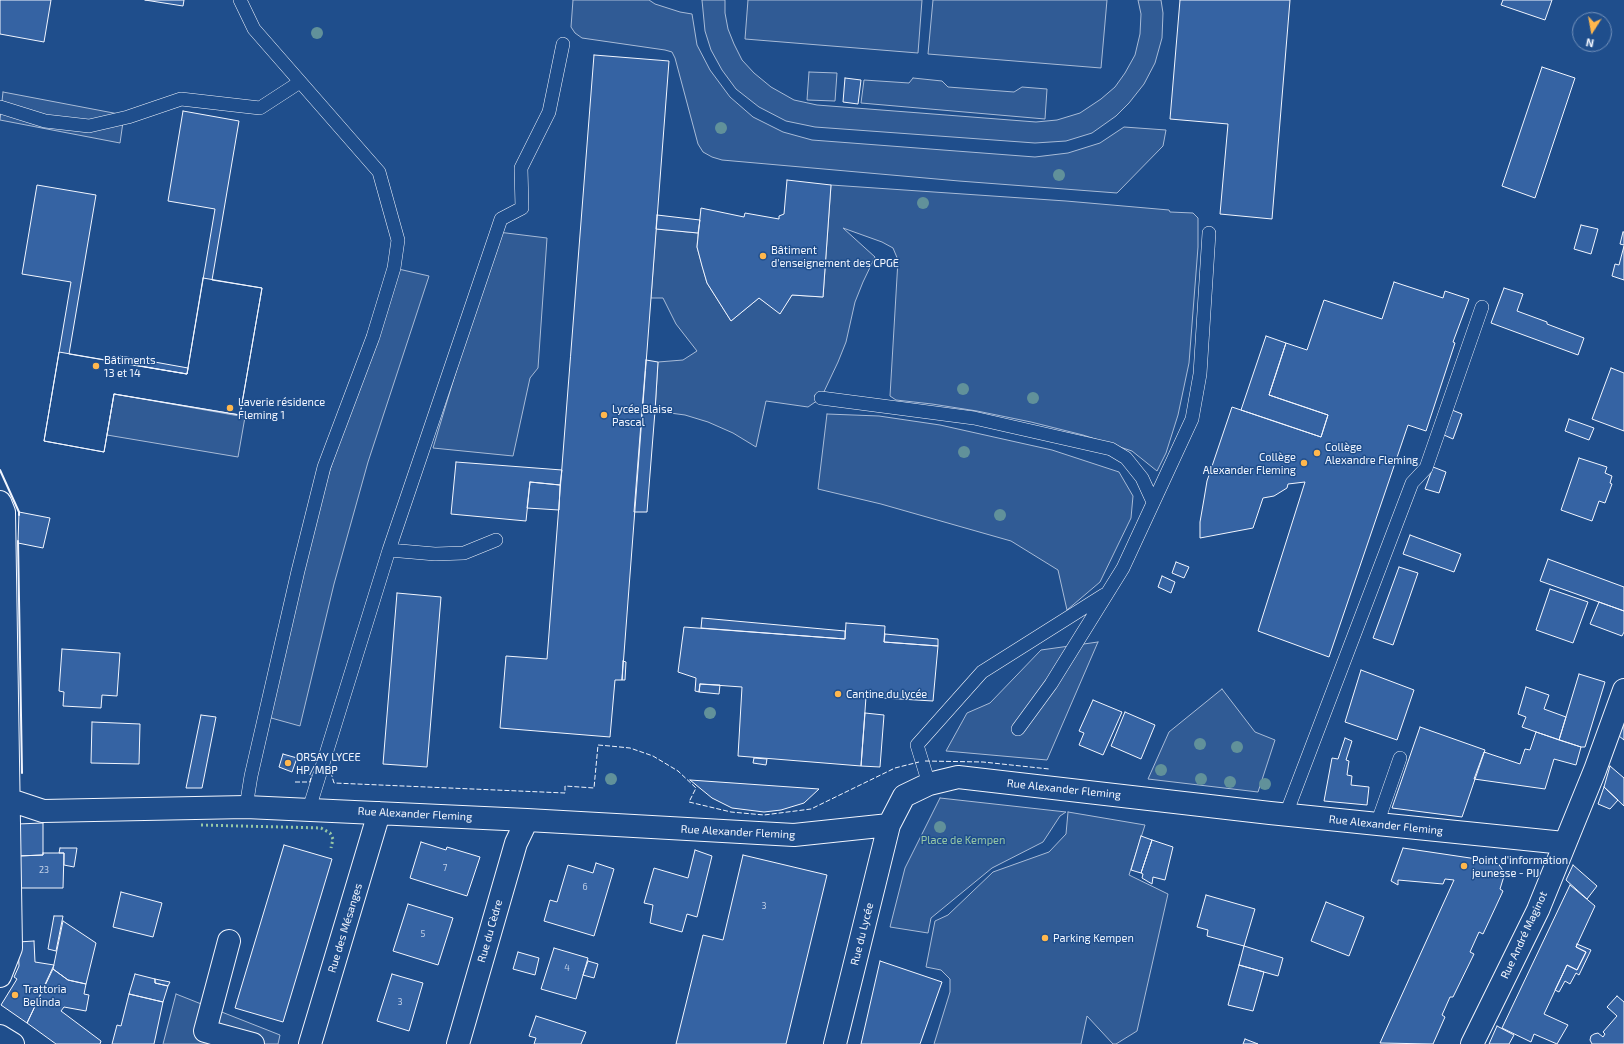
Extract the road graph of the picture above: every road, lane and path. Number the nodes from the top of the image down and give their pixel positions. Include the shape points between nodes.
1 (240, 0) edge
2 (563, 44) dead end
3 (300, 82) junction
4 (0, 107) edge
5 (1209, 233) dead end
6 (1482, 308) dead end
7 (821, 398) dead end
8 (0, 502) edge
9 (1153, 502) junction
10 (496, 540) dead end
11 (389, 550) junction
12 (1108, 592) junction
13 (1624, 690) edge
14 (1018, 729) dead end
15 (1400, 758) dead end
16 (929, 784) junction
17 (10, 800) junction
18 (246, 807) junction
19 (309, 809) junction
20 (379, 813) junction
21 (1286, 814) junction
22 (527, 820) junction
23 (1377, 824) junction
24 (889, 825) junction
25 (1564, 843) junction
26 (229, 941) dead end
27 (0, 976) edge
28 (0, 1036) edge
29 (13, 1044) edge
30 (253, 1044) edge
31 (310, 1044) edge
32 (458, 1044) edge
33 (836, 1044) edge
34 (1472, 1044) edge

1 - 3 lane via 254,30
2 - 11 lane via 549,112 522,168 522,208 501,219
3 - 4 lane via 260,108 180,99 128,117 89,126 45,121
3 - 18 lane via 379,172 398,240 394,268 373,337 324,467 298,571
5 - 9 lane via 1200,374 1192,419
6 - 21 lane via 1426,468 1412,482
7 - 9 lane via 974,418 1111,449 1126,458 1142,478
8 - 17 street via 4,512
9 - 12 lane via 1123,568
10 - 11 lane via 464,553 435,554
11 - 19 lane
12 - 14 lane via 1051,684
12 - 16 lane via 982,672 917,745
13 - 25 street, Rue André Maginot via 1595,770
15 - 23 lane
16 - 21 street, Rue Alexander Fleming via 958,777
16 - 24 street, Rue Alexander Fleming via 904,796
17 - 18 street, Rue Alexander Fleming via 43,811
17 - 27 street via 11,948
18 - 19 street, Rue Alexander Fleming
19 - 20 street, Rue Alexander Fleming
20 - 22 street, Rue Alexander Fleming
20 - 31 street, Rue des Mésanges
21 - 23 street, Rue Alexander Fleming
22 - 24 street, Rue Alexander Fleming via 794,835
22 - 32 street, Rue du Cèdre via 516,843
23 - 25 street, Rue Alexander Fleming
24 - 33 street, Rue du Lycée
25 - 34 street, Rue André Maginot via 1538,910
26 - 30 street via 204,1032
28 - 29 street

